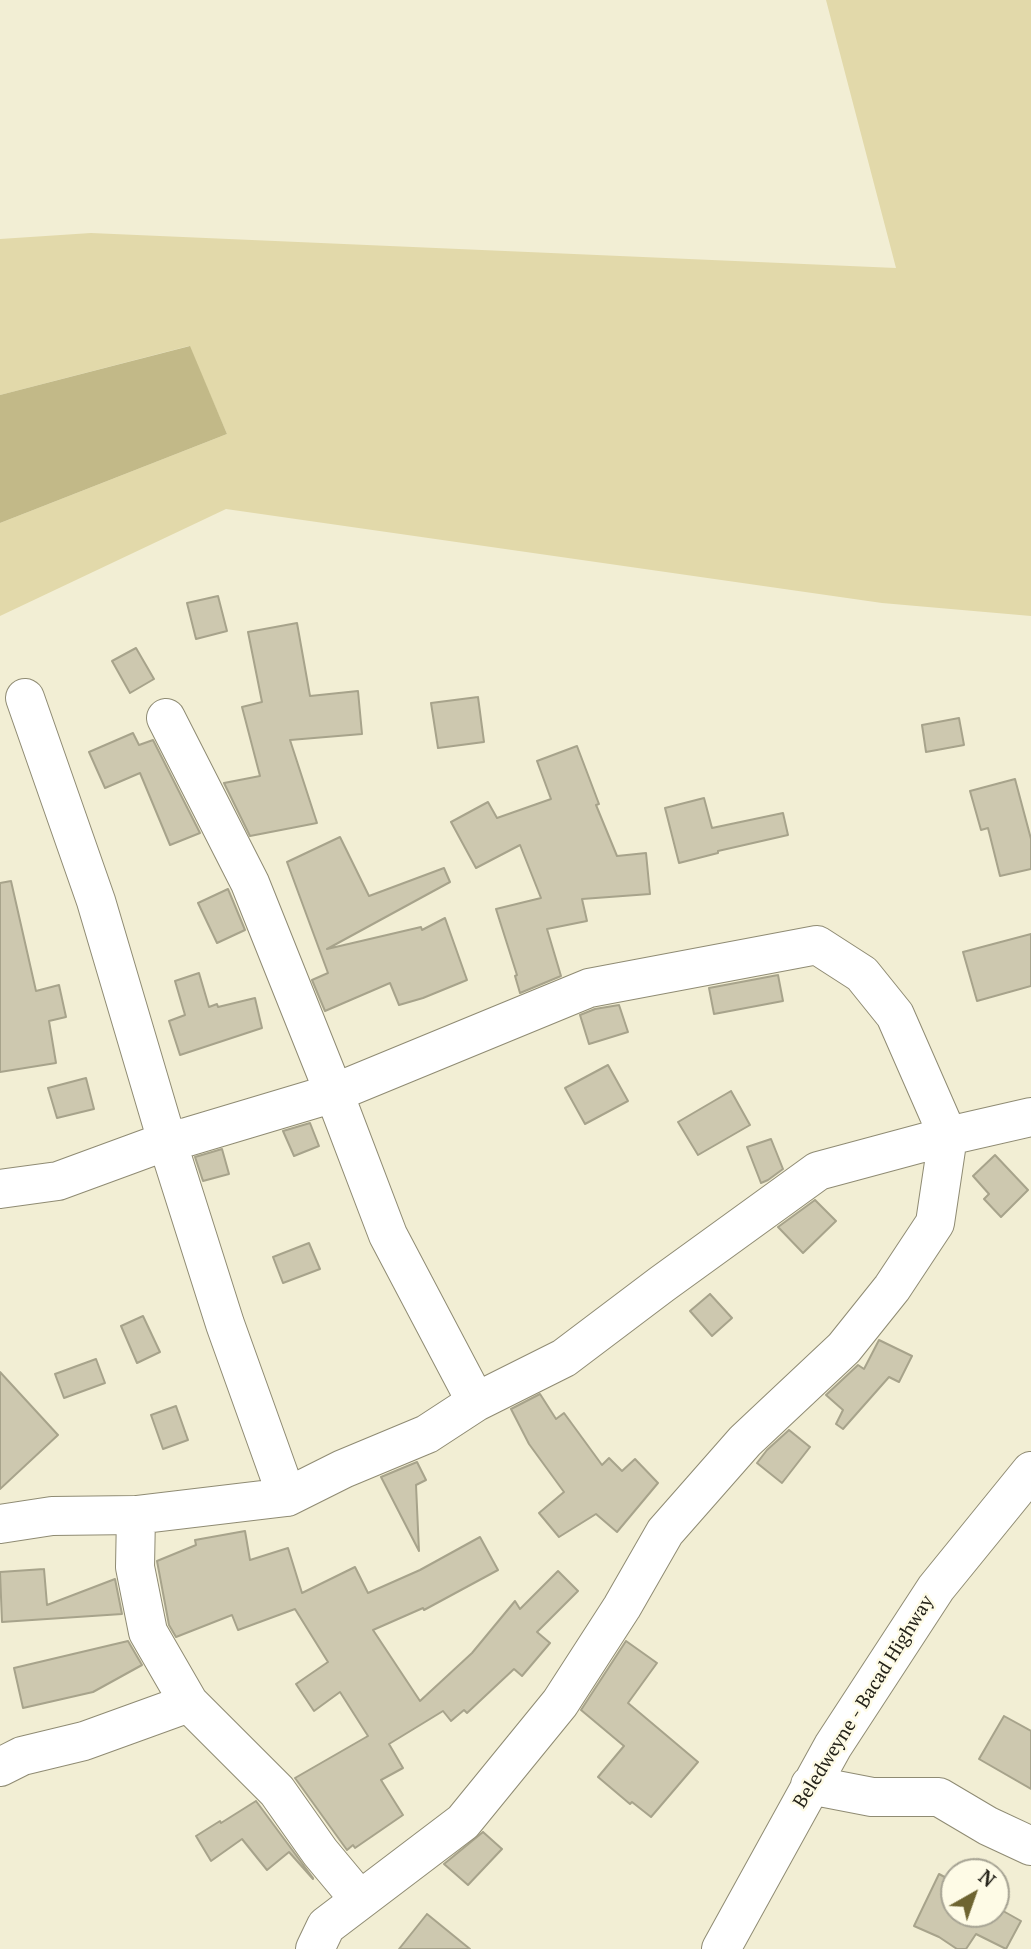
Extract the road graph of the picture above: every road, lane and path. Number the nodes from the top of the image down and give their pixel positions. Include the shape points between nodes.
1 (25, 698) dead end
2 (166, 718) dead end
3 (334, 1093) junction
4 (1031, 1117) edge
5 (948, 1136) junction
6 (167, 1141) junction
7 (0, 1189) edge
8 (476, 1402) junction
9 (1031, 1471) edge
10 (287, 1497) junction
11 (135, 1515) junction
12 (0, 1524) edge
13 (190, 1703) junction
14 (0, 1767) edge
15 (810, 1785) junction
16 (1031, 1846) edge
17 (360, 1900) junction
18 (315, 1949) edge
19 (721, 1949) edge

1 - 6 street via 96,901
2 - 3 street via 250,883
3 - 5 street via 590,988 817,944 862,974 895,1015
3 - 6 street
3 - 8 street via 388,1235
4 - 5 street
5 - 8 street via 818,1171 564,1358
5 - 17 street via 934,1223 892,1288 844,1348 745,1441 665,1532 559,1703 463,1822
6 - 7 street via 58,1181
6 - 10 street
8 - 10 street via 427,1434
9 - 15 street, Beledweyne - Bacad Highway via 936,1588
10 - 11 street
11 - 12 street via 52,1516
11 - 13 street via 135,1567 148,1632
13 - 14 street
13 - 17 street via 277,1791
15 - 16 street via 872,1797 939,1797
15 - 19 street, Beledweyne - Bacad Highway
17 - 18 street via 326,1926

